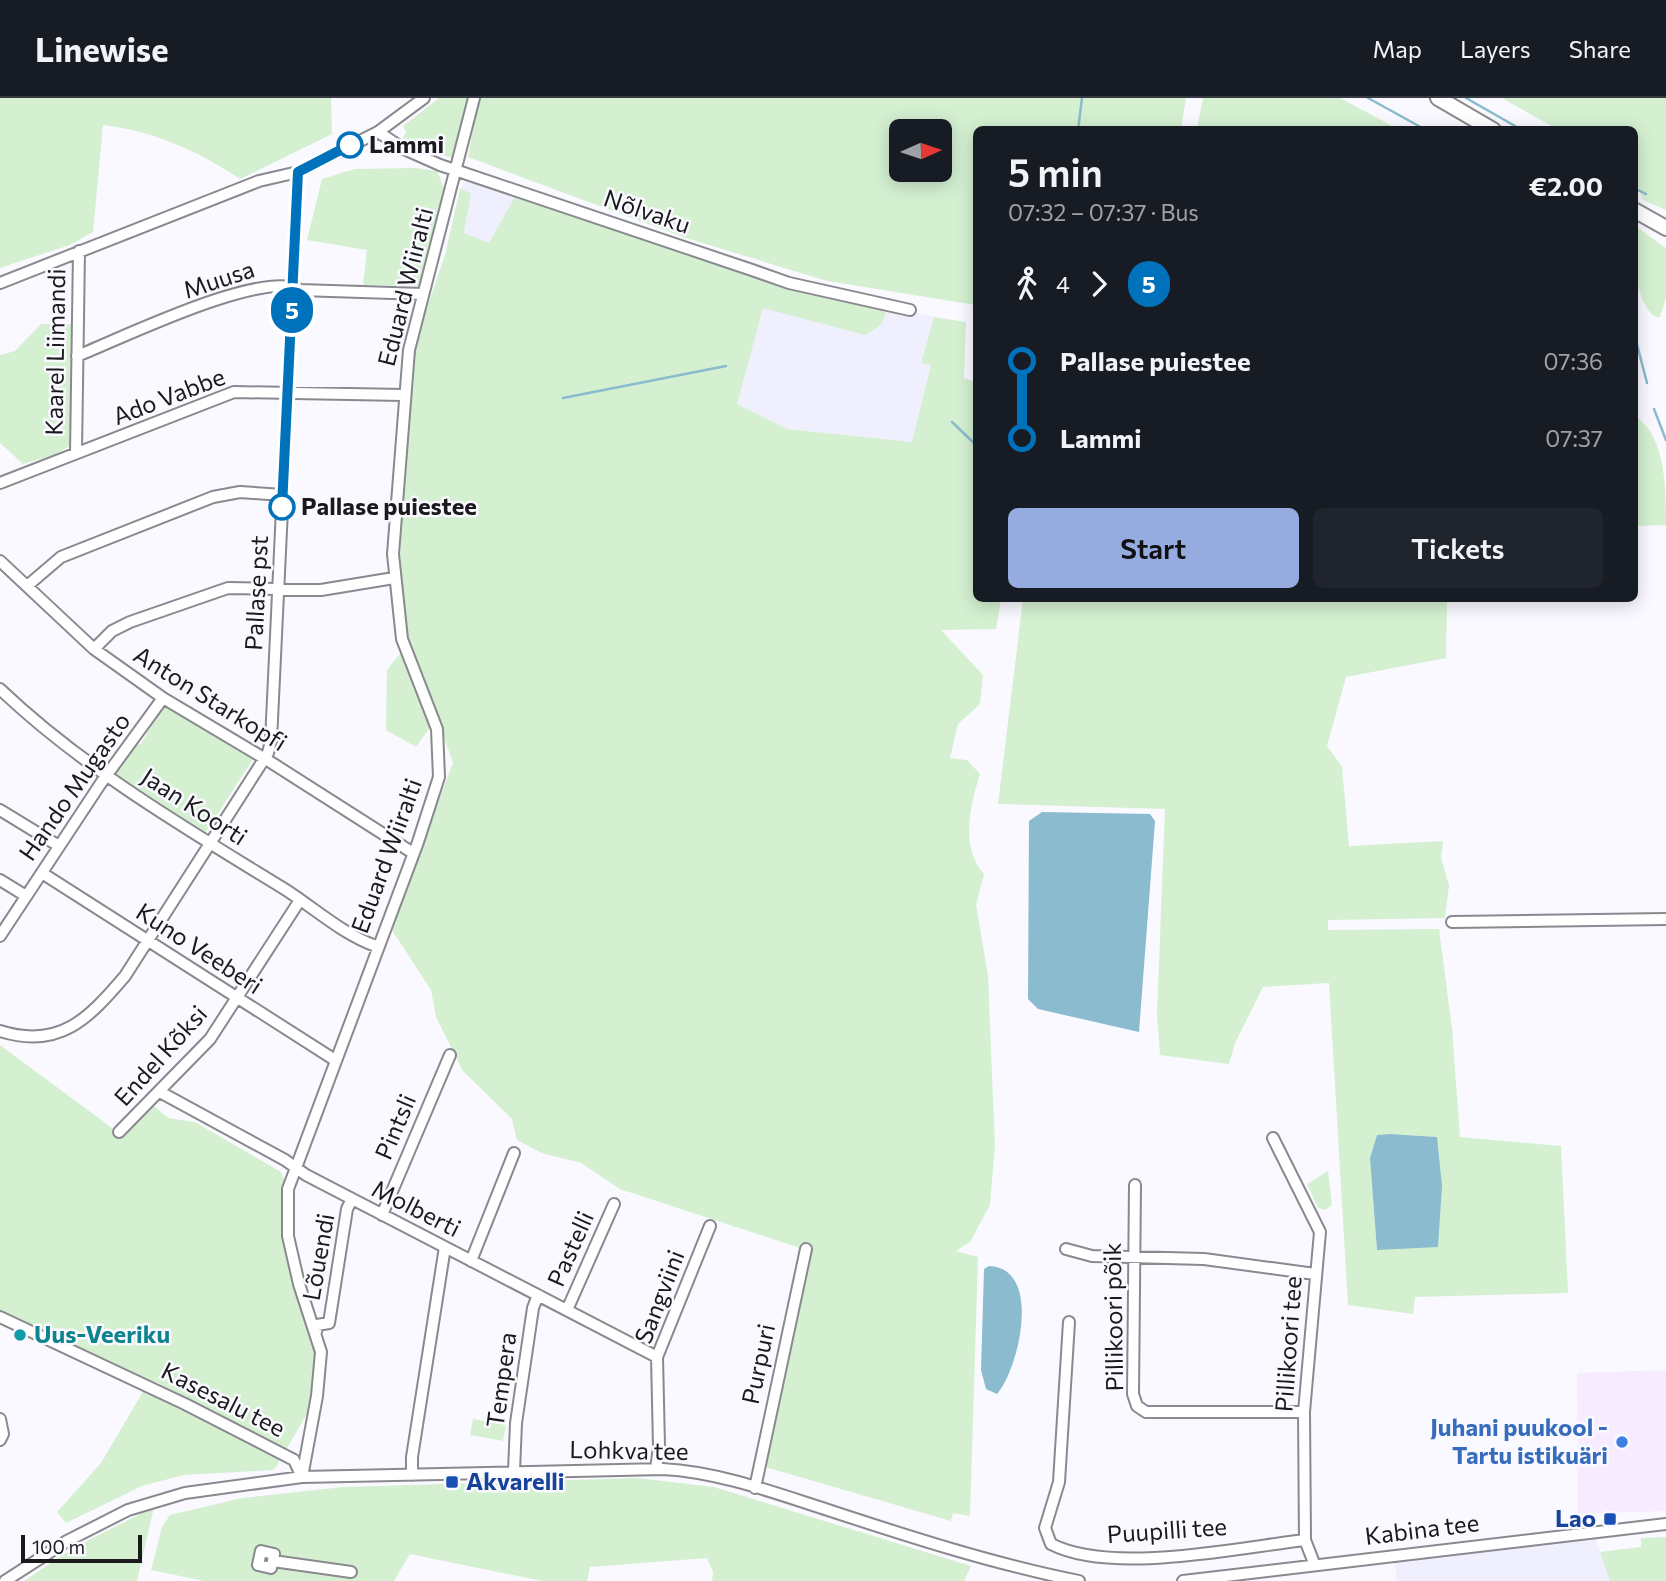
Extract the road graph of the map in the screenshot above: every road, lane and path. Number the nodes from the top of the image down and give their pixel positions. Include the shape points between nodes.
1 (424, 98) edge
2 (474, 98) edge
3 (1438, 98) edge
4 (1486, 126) edge
5 (378, 132) junction
6 (457, 170) junction
7 (298, 172) junction
8 (1638, 212) edge
9 (1666, 228) edge
10 (79, 251) junction
11 (0, 283) edge
12 (293, 286) junction
13 (423, 294) junction
14 (910, 310) dead end
15 (77, 356) junction
16 (288, 392) junction
17 (403, 395) junction
18 (76, 453) junction
19 (0, 483) edge
20 (283, 495) junction
21 (0, 561) edge
22 (394, 578) junction
23 (27, 586) junction
24 (279, 587) junction
25 (94, 649) junction
26 (0, 689) edge
27 (163, 698) junction
28 (265, 759) junction
29 (107, 775) junction
30 (0, 810) edge
31 (211, 844) junction
32 (59, 846) junction
33 (413, 853) junction
34 (42, 873) junction
35 (0, 880) edge
36 (26, 897) junction
37 (300, 900) junction
38 (1666, 919) edge
39 (1452, 922) dead end
40 (0, 936) edge
41 (148, 940) junction
42 (376, 946) junction
43 (236, 998) junction
44 (0, 1031) edge
45 (450, 1055) dead end
46 (334, 1060) junction
47 (160, 1092) junction
48 (120, 1132) dead end
49 (1273, 1138) dead end
50 (514, 1153) dead end
51 (295, 1167) junction
52 (1135, 1185) dead end
53 (352, 1199) junction
54 (614, 1204) dead end
55 (382, 1215) junction
56 (710, 1226) dead end
57 (445, 1247) junction
58 (806, 1249) dead end
59 (1066, 1250) dead end
60 (1133, 1257) junction
61 (471, 1261) junction
62 (1315, 1274) junction
63 (538, 1295) junction
64 (567, 1310) junction
65 (0, 1317) edge
66 (1069, 1322) dead end
67 (316, 1332) junction
68 (657, 1357) junction
69 (1304, 1412) junction
70 (0, 1419) edge
71 (0, 1440) edge
72 (656, 1469) junction
73 (514, 1471) junction
74 (412, 1475) junction
75 (302, 1477) junction
76 (755, 1488) junction
77 (1666, 1524) edge
78 (1305, 1540) junction
79 (273, 1561) dead end
80 (1314, 1563) junction
81 (1025, 1569) junction
82 (351, 1572) dead end
83 (5, 1581) edge
84 (1019, 1581) edge
85 (1079, 1581) edge
86 (1183, 1581) edge

1 - 5 street
2 - 6 street, Eduard Wiiralti
3 - 4 main road
5 - 6 street, Nõlvaku via 422,158
5 - 7 street
6 - 13 street, Eduard Wiiralti
6 - 14 street, Nõlvaku via 789,282
7 - 10 street via 259,181
7 - 12 street, Pallase pst
8 - 9 main road
10 - 11 street
10 - 15 street, Kaarel Liimandi
12 - 13 street, Muusa
12 - 15 street, Muusa via 245,289
12 - 16 street, Pallase pst
13 - 17 street, Eduard Wiiralti
15 - 18 street, Kaarel Liimandi
16 - 17 street, Ado Vabbe
16 - 18 street, Ado Vabbe via 234,393
16 - 20 street, Pallase pst
17 - 22 street, Eduard Wiiralti
18 - 19 street, Ado Vabbe
20 - 23 street via 240,492 213,497 61,557
20 - 24 street, Pallase pst
21 - 23 street, Anton Starkopfi
22 - 24 street via 321,590
22 - 33 street, Eduard Wiiralti via 402,639 431,711 439,746 436,788
23 - 25 street, Anton Starkopfi
24 - 25 street via 228,588 130,622 112,631
24 - 28 street, Pallase pst via 271,741
25 - 27 street, Anton Starkopfi
26 - 29 street, Jaan Koorti via 42,729
27 - 28 street, Anton Starkopfi
27 - 29 street, Hando Mugasto
28 - 31 street, Pallase pst
28 - 33 street, Anton Starkopfi
29 - 31 street, Jaan Koorti
29 - 32 street, Hando Mugasto
30 - 32 street
31 - 37 street, Jaan Koorti
31 - 41 street, Pallase pst
32 - 34 street, Hando Mugasto
33 - 42 street, Eduard Wiiralti
34 - 36 street, Hando Mugasto
34 - 41 street, Kuno Veeberi
35 - 36 street
36 - 40 street, Hando Mugasto
37 - 42 street, Jaan Koorti
37 - 43 street, Endel Kõksi
38 - 39 street
41 - 43 street, Kuno Veeberi
41 - 44 street, Pallase pst via 125,976 75,1028 43,1037
42 - 46 street, Eduard Wiiralti
43 - 46 street, Kuno Veeberi
43 - 47 street, Endel Kõksi via 210,1039
45 - 55 street, Pintsli
46 - 51 street, Eduard Wiiralti
47 - 48 street, Endel Kõksi
47 - 51 street, Molberti
49 - 62 street, Pillikoori tee via 1320,1232
50 - 61 street
51 - 53 street, Molberti
51 - 67 street, Eduard Wiiralti via 288,1189 288,1236
52 - 60 street, Pillikoori põik
53 - 55 street, Molberti
53 - 67 street, Lõuendi via 329,1323 317,1325
54 - 64 street, Pastelli
55 - 57 street, Molberti
56 - 68 street, Sangviini
57 - 61 street, Molberti
57 - 74 street
58 - 76 street, Purpuri
59 - 60 street
60 - 62 street via 1204,1259
60 - 69 street, Pillikoori põik via 1133,1394 1137,1406 1146,1412
61 - 63 street, Molberti
62 - 69 street, Pillikoori tee
63 - 64 street, Molberti
63 - 73 street, Tempera via 516,1423
64 - 68 street, Molberti
65 - 75 street, Kasesalu tee via 295,1460
66 - 78 street, Puupilli tee via 1059,1482 1045,1528 1051,1544 1083,1555 1123,1559
67 - 75 street, Lõuendi via 320,1369
68 - 72 street, Sangviini
69 - 78 street, Pillikoori tee
70 - 71 street
72 - 73 street, Lohkva tee
72 - 76 street, Lohkva tee via 697,1472
73 - 74 street, Lohkva tee
74 - 75 street, Lohkva tee
75 - 83 street, Lohkva tee via 149,1502 67,1541
76 - 81 street, Lohkva tee
77 - 80 street, Kabina tee
78 - 80 street, Pillikoori tee
79 - 82 street
80 - 86 street, Kabina tee
81 - 84 street
81 - 85 street

